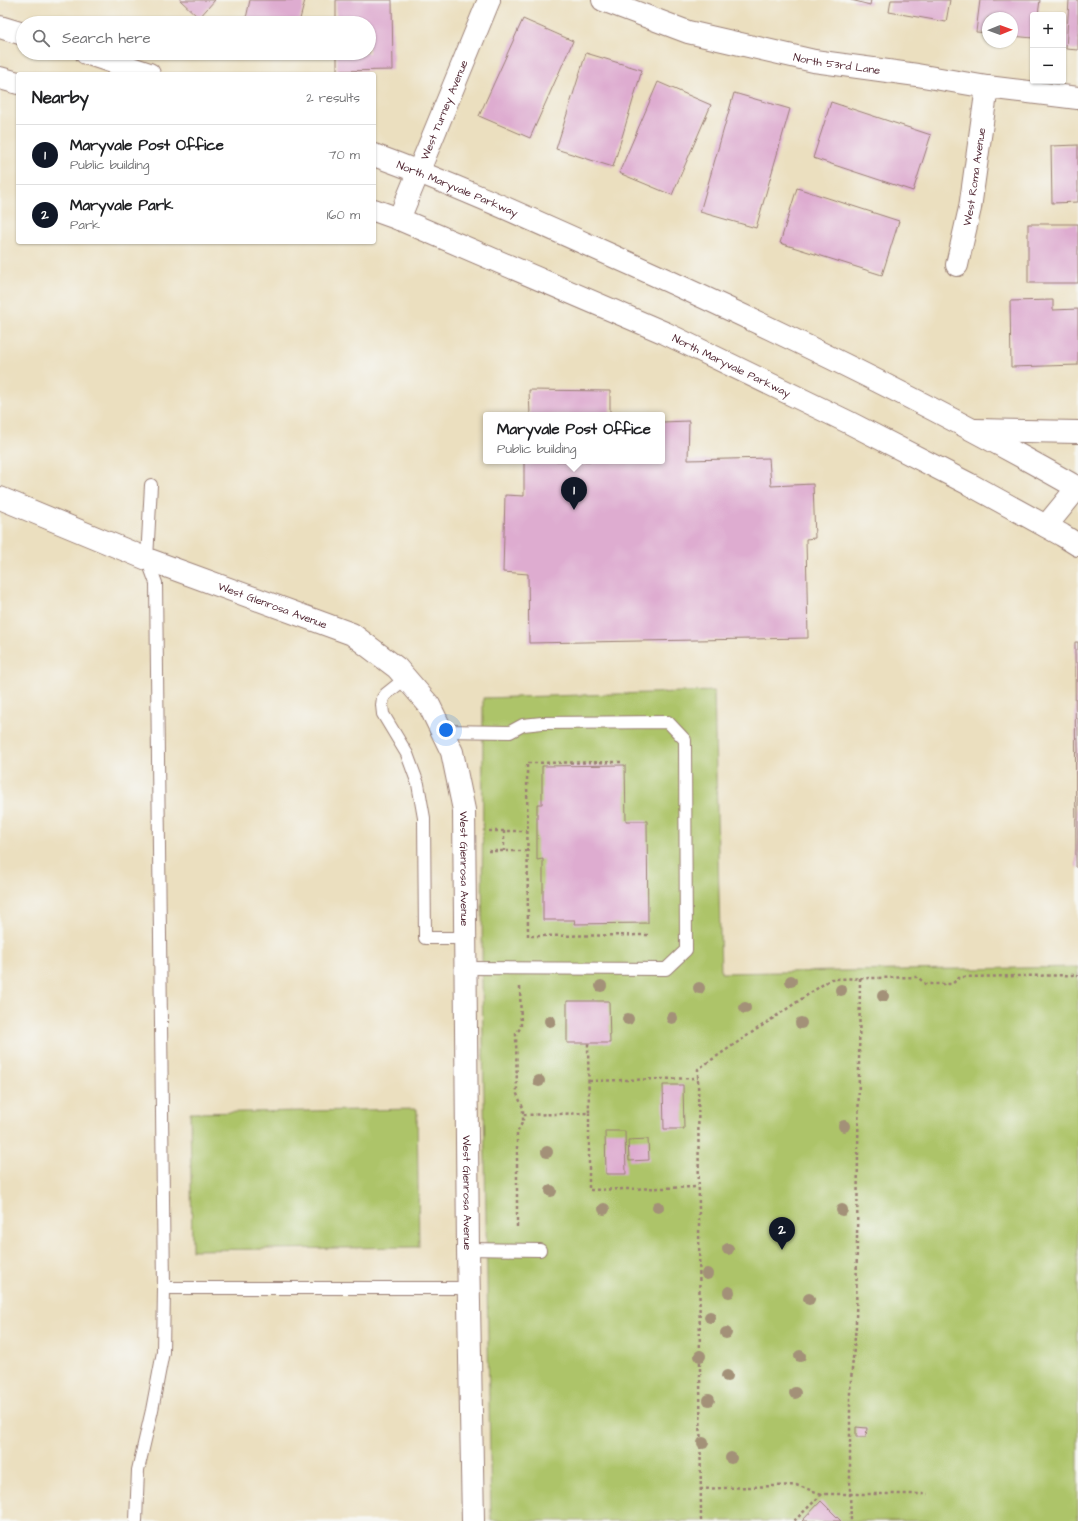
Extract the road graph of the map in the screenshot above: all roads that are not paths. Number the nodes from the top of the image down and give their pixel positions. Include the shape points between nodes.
1 (488, 0) edge
2 (603, 0) edge
3 (0, 27) edge
4 (16, 32) edge
5 (107, 60) edge
6 (143, 72) edge
7 (0, 78) edge
8 (16, 82) edge
9 (988, 87) junction
10 (16, 90) edge
11 (0, 92) edge
12 (1078, 98) edge
13 (376, 156) edge
14 (419, 171) junction
15 (376, 211) edge
16 (399, 219) junction
17 (957, 265) dead end
18 (975, 430) junction
19 (1078, 432) edge
20 (151, 485) dead end
21 (1078, 487) edge
22 (0, 498) edge
23 (1046, 526) junction
24 (1078, 545) edge
25 (147, 559) junction
26 (406, 678) junction
27 (442, 731) junction
28 (464, 938) junction
29 (465, 968) junction
30 (468, 1249) junction
31 (540, 1250) dead end
32 (164, 1288) junction
33 (468, 1288) junction
34 (136, 1521) edge
35 (473, 1521) edge

1 - 14 street, West Turney Avenue
2 - 9 street, North 53rd Lane via 688,32 814,61
3 - 4 street
5 - 6 street
7 - 8 street
9 - 12 street, North 53rd Lane
9 - 17 street, West Roma Avenue via 970,208
10 - 11 street
13 - 14 street, North Maryvale Parkway
14 - 16 street, West Turney Avenue
14 - 18 street, North Maryvale Parkway via 737,312
15 - 16 street, North Maryvale Parkway
16 - 23 street, North Maryvale Parkway via 665,333 848,422
18 - 19 street
18 - 21 street, North Maryvale Parkway
20 - 25 lane
21 - 23 street
22 - 25 street, West Glenrosa Avenue
23 - 24 street, North Maryvale Parkway
25 - 26 street, West Glenrosa Avenue via 352,634 397,668
25 - 32 lane via 156,583
26 - 27 street, West Glenrosa Avenue via 429,705
26 - 28 lane via 386,694 382,705 383,714 407,754 418,784 424,818 425,938
27 - 28 street, West Glenrosa Avenue via 452,752 464,810
27 - 29 lane via 510,732 523,725 542,723 668,722 685,740 686,950 666,969
28 - 29 street, West Glenrosa Avenue
29 - 30 street, West Glenrosa Avenue
30 - 31 lane
30 - 33 street, West Glenrosa Avenue
32 - 33 lane
32 - 34 lane via 163,1352 138,1470
33 - 35 street, West Glenrosa Avenue

